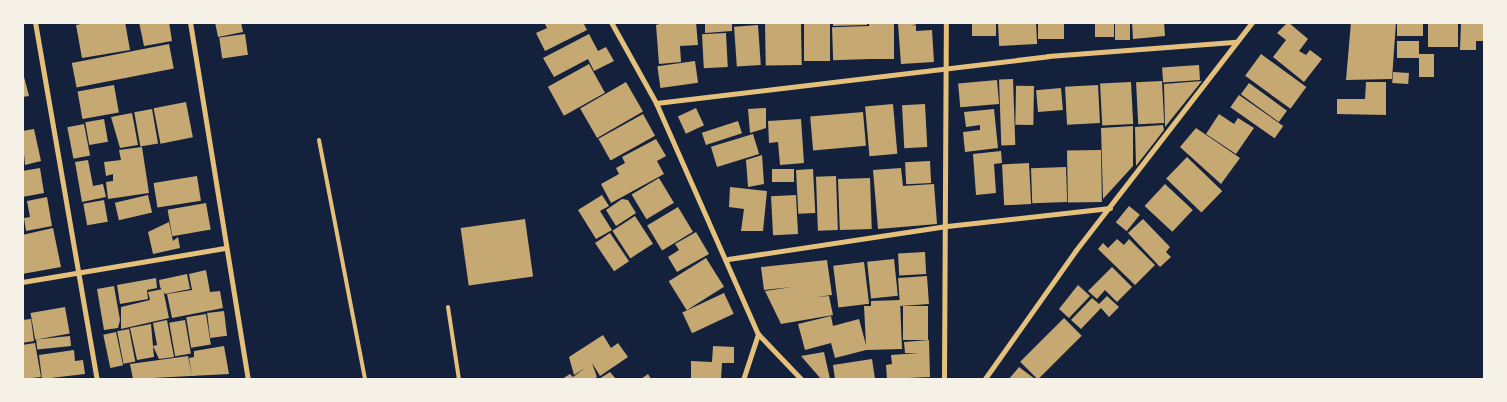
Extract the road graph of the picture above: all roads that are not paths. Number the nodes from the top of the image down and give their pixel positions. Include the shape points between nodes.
1 (36, 22) edge
2 (190, 22) edge
3 (612, 22) edge
4 (946, 22) edge
5 (1252, 22) edge
6 (1236, 42) junction
7 (947, 68) junction
8 (656, 103) junction
9 (319, 140) dead end
10 (1110, 208) junction
11 (946, 226) junction
12 (226, 248) junction
13 (728, 259) junction
14 (80, 274) junction
15 (22, 282) edge
16 (448, 307) dead end
17 (758, 334) junction
18 (97, 380) edge
19 (248, 380) edge
20 (365, 380) edge
21 (459, 380) edge
22 (743, 380) edge
23 (802, 380) edge
24 (944, 380) edge
25 (984, 380) edge

1 - 14 street
2 - 12 street
3 - 8 street
4 - 7 street
5 - 6 street
6 - 7 street
6 - 10 street
7 - 8 street
7 - 11 street
8 - 13 street
9 - 20 lane
10 - 11 street
10 - 25 street
11 - 13 street
11 - 24 street
12 - 14 street
12 - 19 street
13 - 17 street
14 - 15 street
14 - 18 street
16 - 21 lane
17 - 22 street
17 - 23 street

